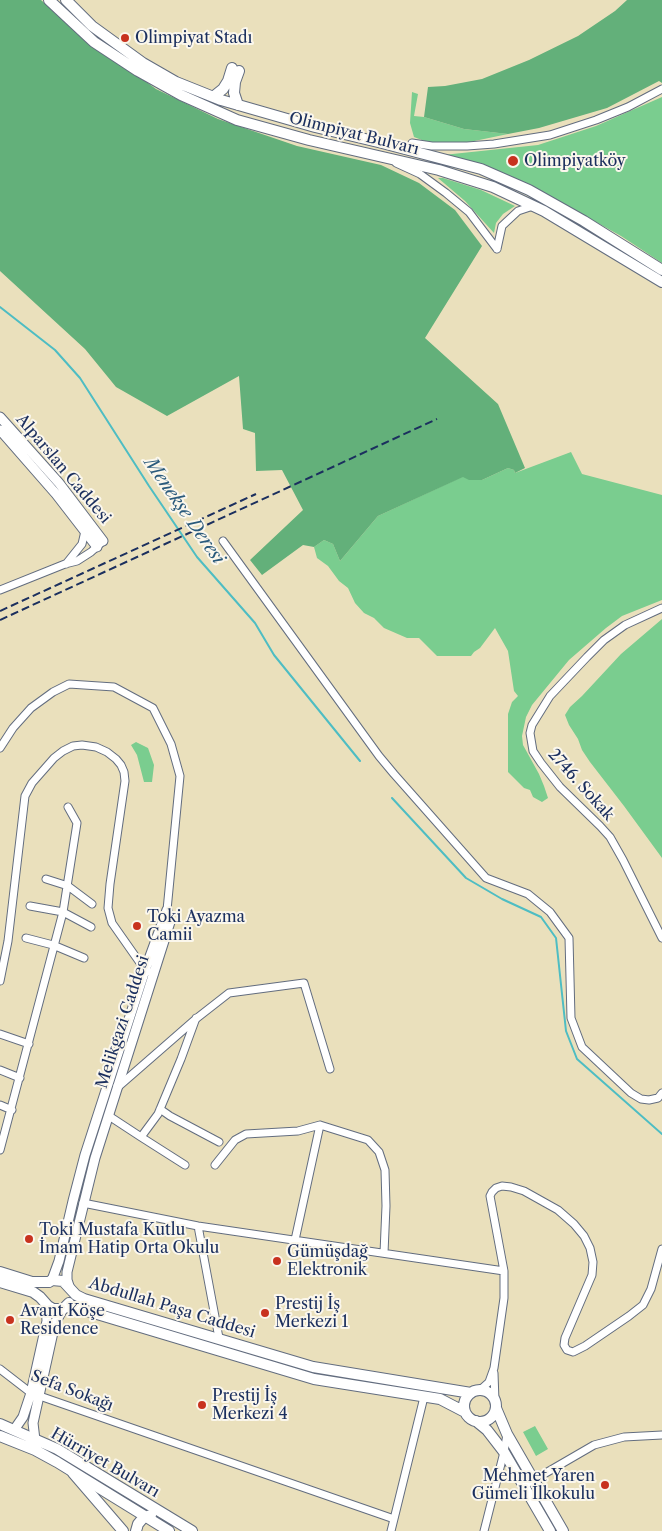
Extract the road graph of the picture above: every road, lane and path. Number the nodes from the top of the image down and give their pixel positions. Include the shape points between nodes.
1 (49, 0) edge
2 (66, 0) edge
3 (662, 89) edge
4 (213, 97) junction
5 (238, 105) junction
6 (412, 143) dead end
7 (380, 156) junction
8 (534, 206) junction
9 (662, 270) edge
10 (662, 282) edge
11 (0, 417) edge
12 (0, 430) edge
13 (85, 531) junction
14 (223, 541) dead end
15 (100, 544) junction
16 (66, 564) junction
17 (0, 590) edge
18 (662, 608) edge
19 (0, 748) edge
20 (68, 807) dead end
21 (46, 879) dead end
22 (68, 886) junction
23 (92, 904) dead end
24 (30, 906) dead end
25 (167, 910) junction
26 (63, 912) junction
27 (91, 927) dead end
28 (26, 938) dead end
29 (662, 938) edge
30 (53, 946) junction
31 (84, 958) dead end
32 (145, 970) junction
33 (154, 974) junction
34 (0, 981) edge
35 (196, 1018) junction
36 (0, 1034) edge
37 (28, 1044) junction
38 (330, 1069) dead end
39 (0, 1070) edge
40 (20, 1078) junction
41 (109, 1084) junction
42 (118, 1086) junction
43 (662, 1092) edge
44 (0, 1105) edge
45 (160, 1109) junction
46 (12, 1110) junction
47 (109, 1116) junction
48 (320, 1125) junction
49 (141, 1137) junction
50 (219, 1142) dead end
51 (1, 1146) edge
52 (185, 1165) dead end
53 (215, 1165) dead end
54 (83, 1203) junction
55 (198, 1226) junction
56 (296, 1240) junction
57 (662, 1249) edge
58 (384, 1253) junction
59 (504, 1271) junction
60 (0, 1272) edge
61 (51, 1281) junction
62 (0, 1282) edge
63 (70, 1288) junction
64 (44, 1302) junction
65 (64, 1308) junction
66 (219, 1338) junction
67 (494, 1368) junction
68 (0, 1369) edge
69 (476, 1391) junction
70 (35, 1395) junction
71 (424, 1396) junction
72 (495, 1404) junction
73 (465, 1412) junction
74 (476, 1421) junction
75 (0, 1424) edge
76 (14, 1430) junction
77 (507, 1434) junction
78 (662, 1435) edge
79 (0, 1436) edge
80 (35, 1440) junction
81 (504, 1452) junction
82 (71, 1471) junction
83 (529, 1482) junction
84 (159, 1512) junction
85 (144, 1517) junction
86 (394, 1519) junction
87 (123, 1531) edge
88 (136, 1531) edge
89 (169, 1531) edge
90 (192, 1531) edge
91 (391, 1531) edge
92 (484, 1531) edge
93 (550, 1531) edge
94 (563, 1531) edge

1 - 7 main road, Olimpiyat Bulvarı via 94,42 181,95 237,120
2 - 4 main road, Olimpiyat Bulvarı via 92,26 143,63 176,82
3 - 6 street via 628,107 550,135 467,146
4 - 5 main road, Olimpiyat Bulvarı
4 - 5 main road via 223,89 235,69 234,93
5 - 9 main road, Olimpiyat Bulvarı via 481,169 533,192
7 - 8 main road, Olimpiyat Bulvarı via 493,187
7 - 8 street via 420,174 469,212 497,250 502,226 518,211
8 - 10 main road, Olimpiyat Bulvarı
11 - 15 street, Alparslan Caddesi via 59,483
12 - 13 street, Alparslan Caddesi
13 - 15 street, Alparslan Caddesi
13 - 16 street via 82,544
14 - 43 street via 379,756 486,878 528,894 550,912 569,938 571,1018 582,1047 631,1093 650,1100 658,1098
15 - 16 street via 77,561
16 - 17 street
18 - 29 street, 2746. Sokak via 625,625 604,640 550,696 530,733 533,751 540,763 610,837
19 - 25 street via 31,708 69,684 114,687 153,708 171,744 180,776
20 - 22 street via 77,823
21 - 22 street
22 - 23 street
22 - 26 street
24 - 26 street
25 - 32 street, Melikgazi Caddesi
25 - 33 street, Melikgazi Caddesi via 170,922
26 - 27 street
26 - 30 street
28 - 30 street
30 - 31 street
30 - 37 street
32 - 33 street
32 - 34 street via 112,923 108,908 124,772 107,752 82,745 73,746 54,758 32,783 26,796
32 - 41 street, Melikgazi Caddesi
33 - 42 street, Melikgazi Caddesi
35 - 38 street via 229,993 304,983
35 - 42 street
35 - 45 street
36 - 37 street
37 - 40 street
39 - 40 street
40 - 46 street
41 - 42 street
41 - 61 street, Melikgazi Caddesi via 85,1155 59,1261
42 - 47 street, Melikgazi Caddesi
44 - 46 street
45 - 49 street
45 - 50 street
46 - 51 street
47 - 49 street
47 - 54 street, Melikgazi Caddesi
48 - 53 street via 298,1131 246,1134 235,1140
48 - 56 street
48 - 58 street via 368,1140 379,1152 385,1170
49 - 52 street
54 - 55 street
54 - 63 street, Melikgazi Caddesi via 67,1272
55 - 56 street
55 - 66 street
56 - 58 street
57 - 59 street via 651,1289 642,1305 573,1352 564,1345 565,1338 592,1274 590,1248 579,1230 558,1210 524,1191 502,1186 490,1196
58 - 59 street
59 - 67 street via 504,1298
60 - 61 main road, Abdullah Paşa Caddesi via 37,1283
61 - 63 main road, Abdullah Paşa Caddesi via 63,1281
61 - 64 main road via 42,1291
62 - 64 main road, Abdullah Paşa Caddesi via 33,1292
63 - 65 main road, Abdullah Paşa Caddesi via 71,1300
63 - 66 main road, Abdullah Paşa Caddesi via 84,1299
64 - 65 main road, Abdullah Paşa Caddesi via 52,1309
64 - 70 street via 46,1320
65 - 70 street via 55,1323
65 - 71 main road, Abdullah Paşa Caddesi via 77,1308 314,1379
66 - 69 main road, Abdullah Paşa Caddesi via 313,1367
67 - 69 street via 489,1382
67 - 72 street
68 - 70 street, Sefa Sokağı
69 - 72 main road via 488,1392
69 - 73 main road via 465,1401
70 - 76 street
70 - 80 street
70 - 86 street, Sefa Sokağı
71 - 73 main road, Abdullah Paşa Caddesi
71 - 86 street
72 - 74 main road via 489,1419
72 - 77 main road
73 - 74 main road
74 - 81 main road
75 - 76 main road, Hürriyet Bulvarı
76 - 80 main road, Hürriyet Bulvarı
77 - 81 street
77 - 83 main road
78 - 83 street via 624,1437 594,1445
79 - 82 main road, Hürriyet Bulvarı via 35,1450
80 - 84 main road, Hürriyet Bulvarı via 57,1449
81 - 83 main road
81 - 92 street
82 - 85 main road, Hürriyet Bulvarı
82 - 87 main road
83 - 93 main road
83 - 94 main road
84 - 85 main road
84 - 90 main road, Hürriyet Bulvarı
85 - 88 main road
85 - 89 main road, Hürriyet Bulvarı
86 - 91 street

